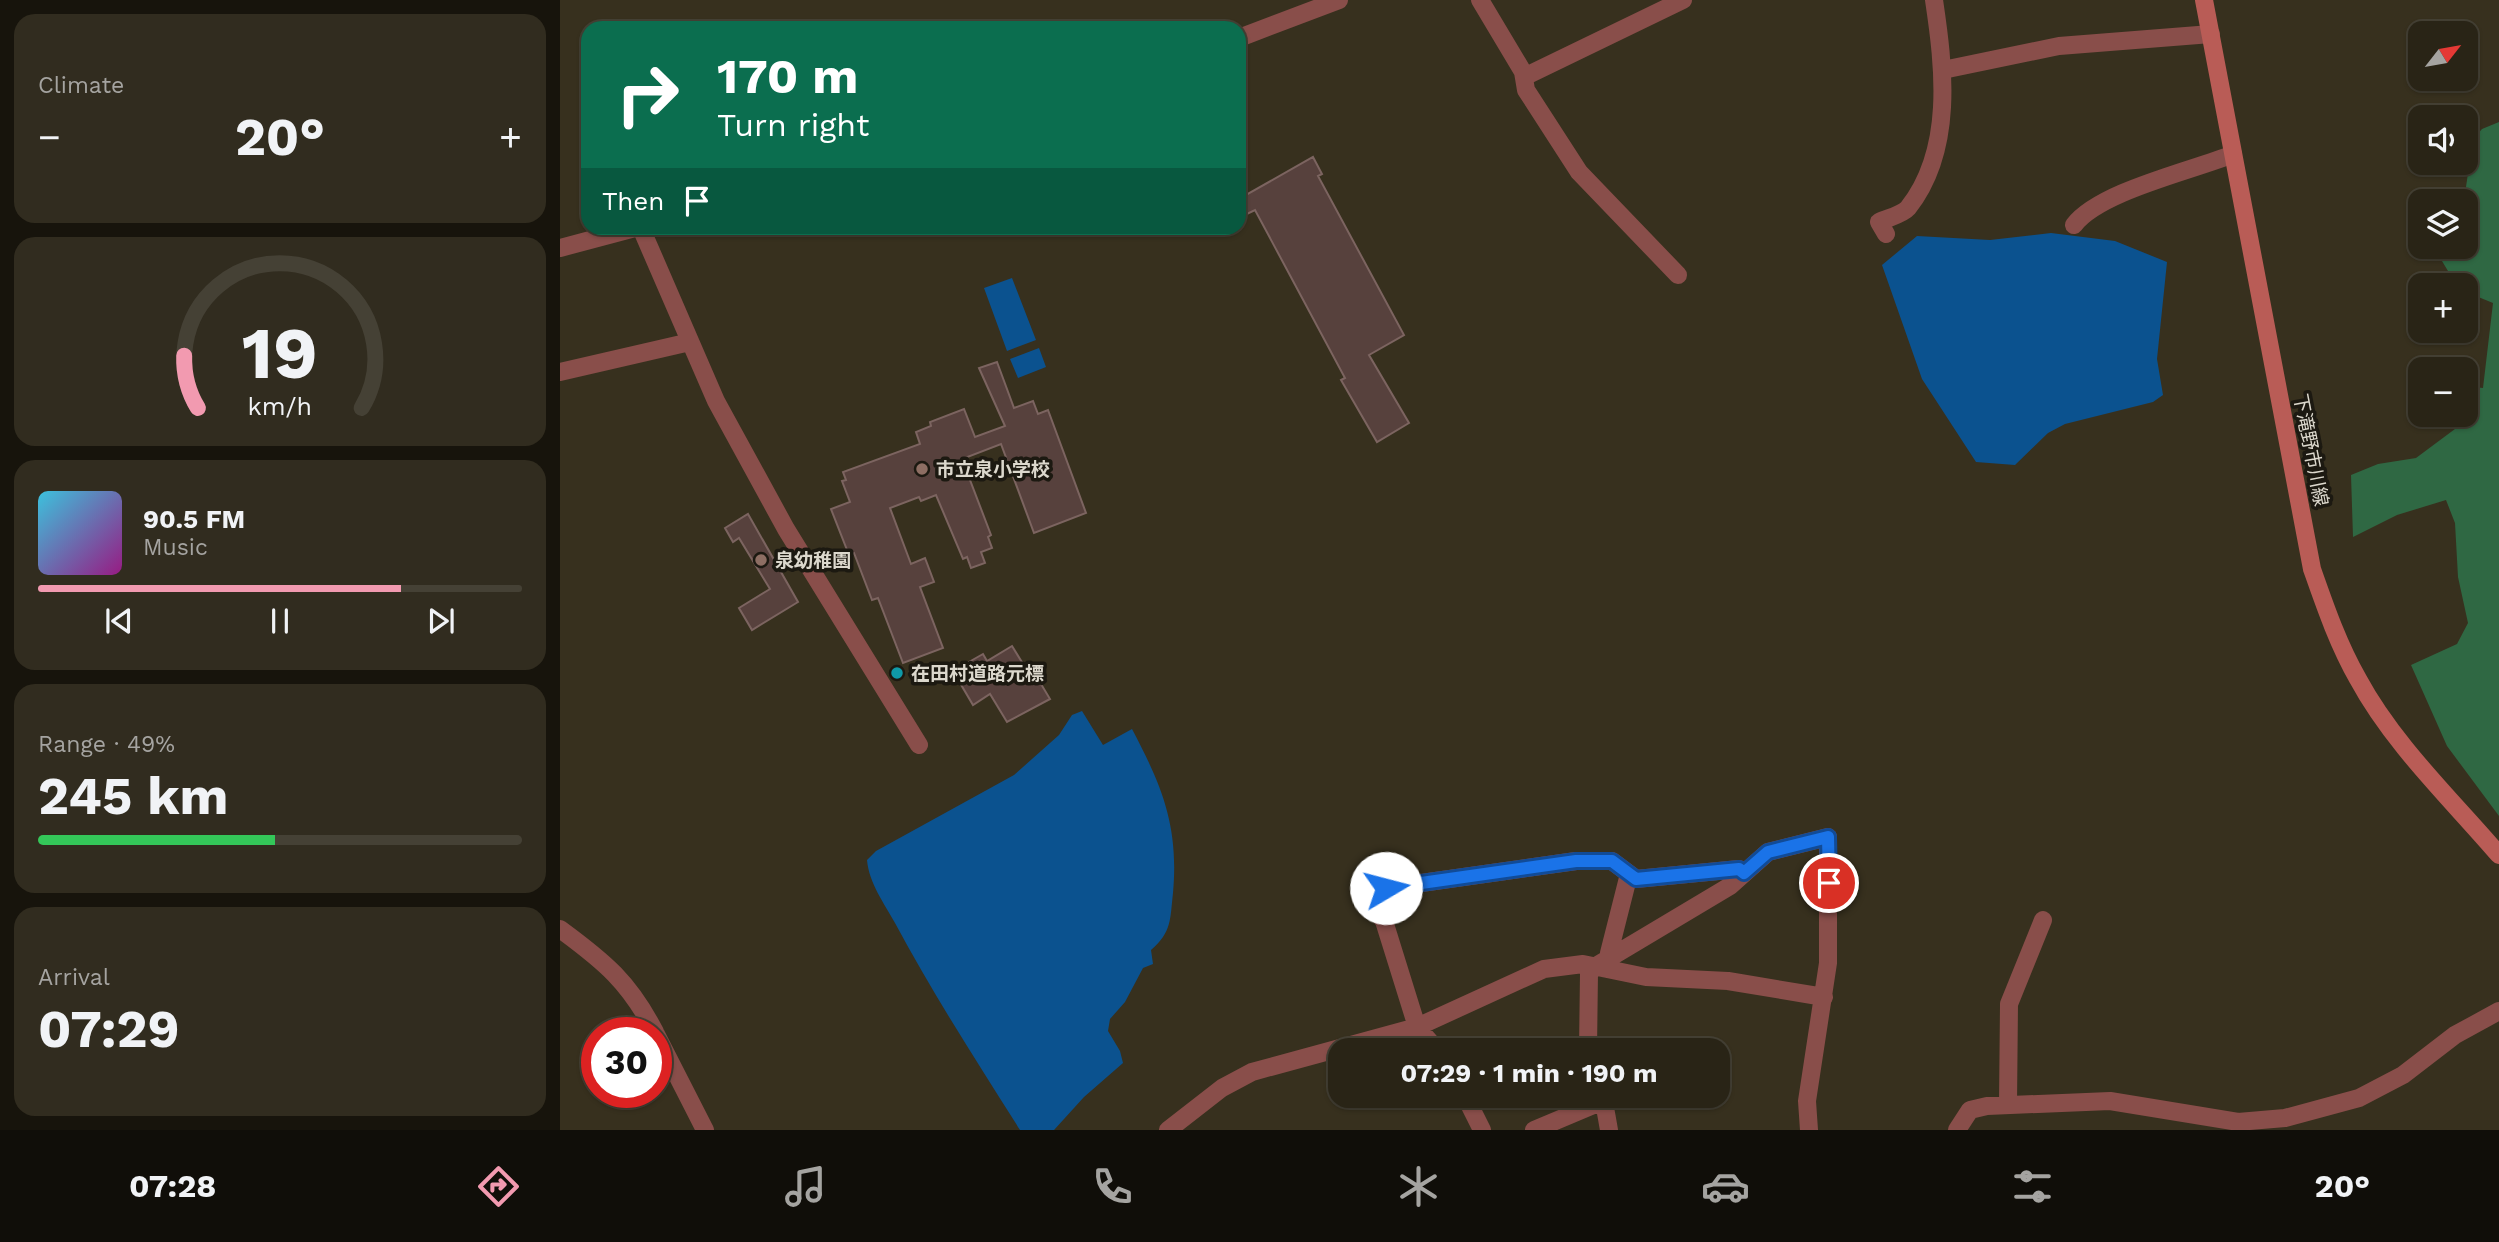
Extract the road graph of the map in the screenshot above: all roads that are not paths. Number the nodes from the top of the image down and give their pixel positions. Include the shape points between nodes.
1 (1339, 0) edge
2 (1480, 0) edge
3 (1682, 0) edge
4 (1934, 0) edge
5 (2204, 0) edge
6 (2211, 34) junction
7 (1246, 35) edge
8 (1943, 70) junction
9 (1524, 77) junction
10 (2233, 154) junction
11 (2074, 225) dead end
12 (1886, 234) dead end
13 (609, 235) edge
14 (644, 235) edge
15 (560, 248) edge
16 (1678, 275) dead end
17 (690, 342) junction
18 (560, 372) edge
19 (919, 745) dead end
20 (2499, 855) edge
21 (1744, 873) junction
22 (1629, 874) junction
23 (2043, 920) dead end
24 (560, 929) edge
25 (1612, 957) junction
26 (1596, 967) junction
27 (1824, 997) junction
28 (2499, 1010) edge
29 (647, 1017) edge
30 (1417, 1027) junction
31 (1427, 1038) edge
32 (1588, 1038) edge
33 (672, 1065) edge
34 (2008, 1105) junction
35 (1471, 1108) edge
36 (1581, 1108) edge
37 (1605, 1108) edge
38 (705, 1130) edge
39 (1168, 1130) edge
40 (1482, 1130) edge
41 (1534, 1130) edge
42 (1609, 1130) edge
43 (1809, 1130) edge
44 (1956, 1130) edge

1 - 7 street
2 - 9 street
3 - 9 street
4 - 8 street
5 - 6 main road, 下滝野市川線
6 - 8 street via 2059,46
6 - 10 main road, 下滝野市川線
8 - 12 street via 1939,135 1927,173 1907,210 1879,222
9 - 16 street via 1526,90 1579,172
10 - 11 street via 2117,196 2081,215
10 - 20 main road, 下滝野市川線 via 2312,569 2330,618 2358,679 2390,728
13 - 15 street
14 - 17 street
17 - 18 street
17 - 19 street via 716,401 786,528
21 - 22 street via 1739,869 1636,879
21 - 25 street
21 - 27 street via 1768,852 1828,837
22 - 25 street via 1609,953
22 - 30 street via 1612,861 1576,861 1386,888 1368,900 1384,921
23 - 34 street via 2009,1004
24 - 29 street via 611,966
25 - 26 street
26 - 27 street
26 - 30 street via 1544,969
26 - 32 street via 1589,973
27 - 43 street via 1808,1090
28 - 34 street via 2455,1035 2403,1075 2359,1098 2285,1118 2238,1122 2110,1101
30 - 31 street
30 - 39 street via 1252,1072 1222,1088
33 - 38 street
34 - 44 street via 1970,1110
35 - 40 street
36 - 41 street
37 - 42 street

